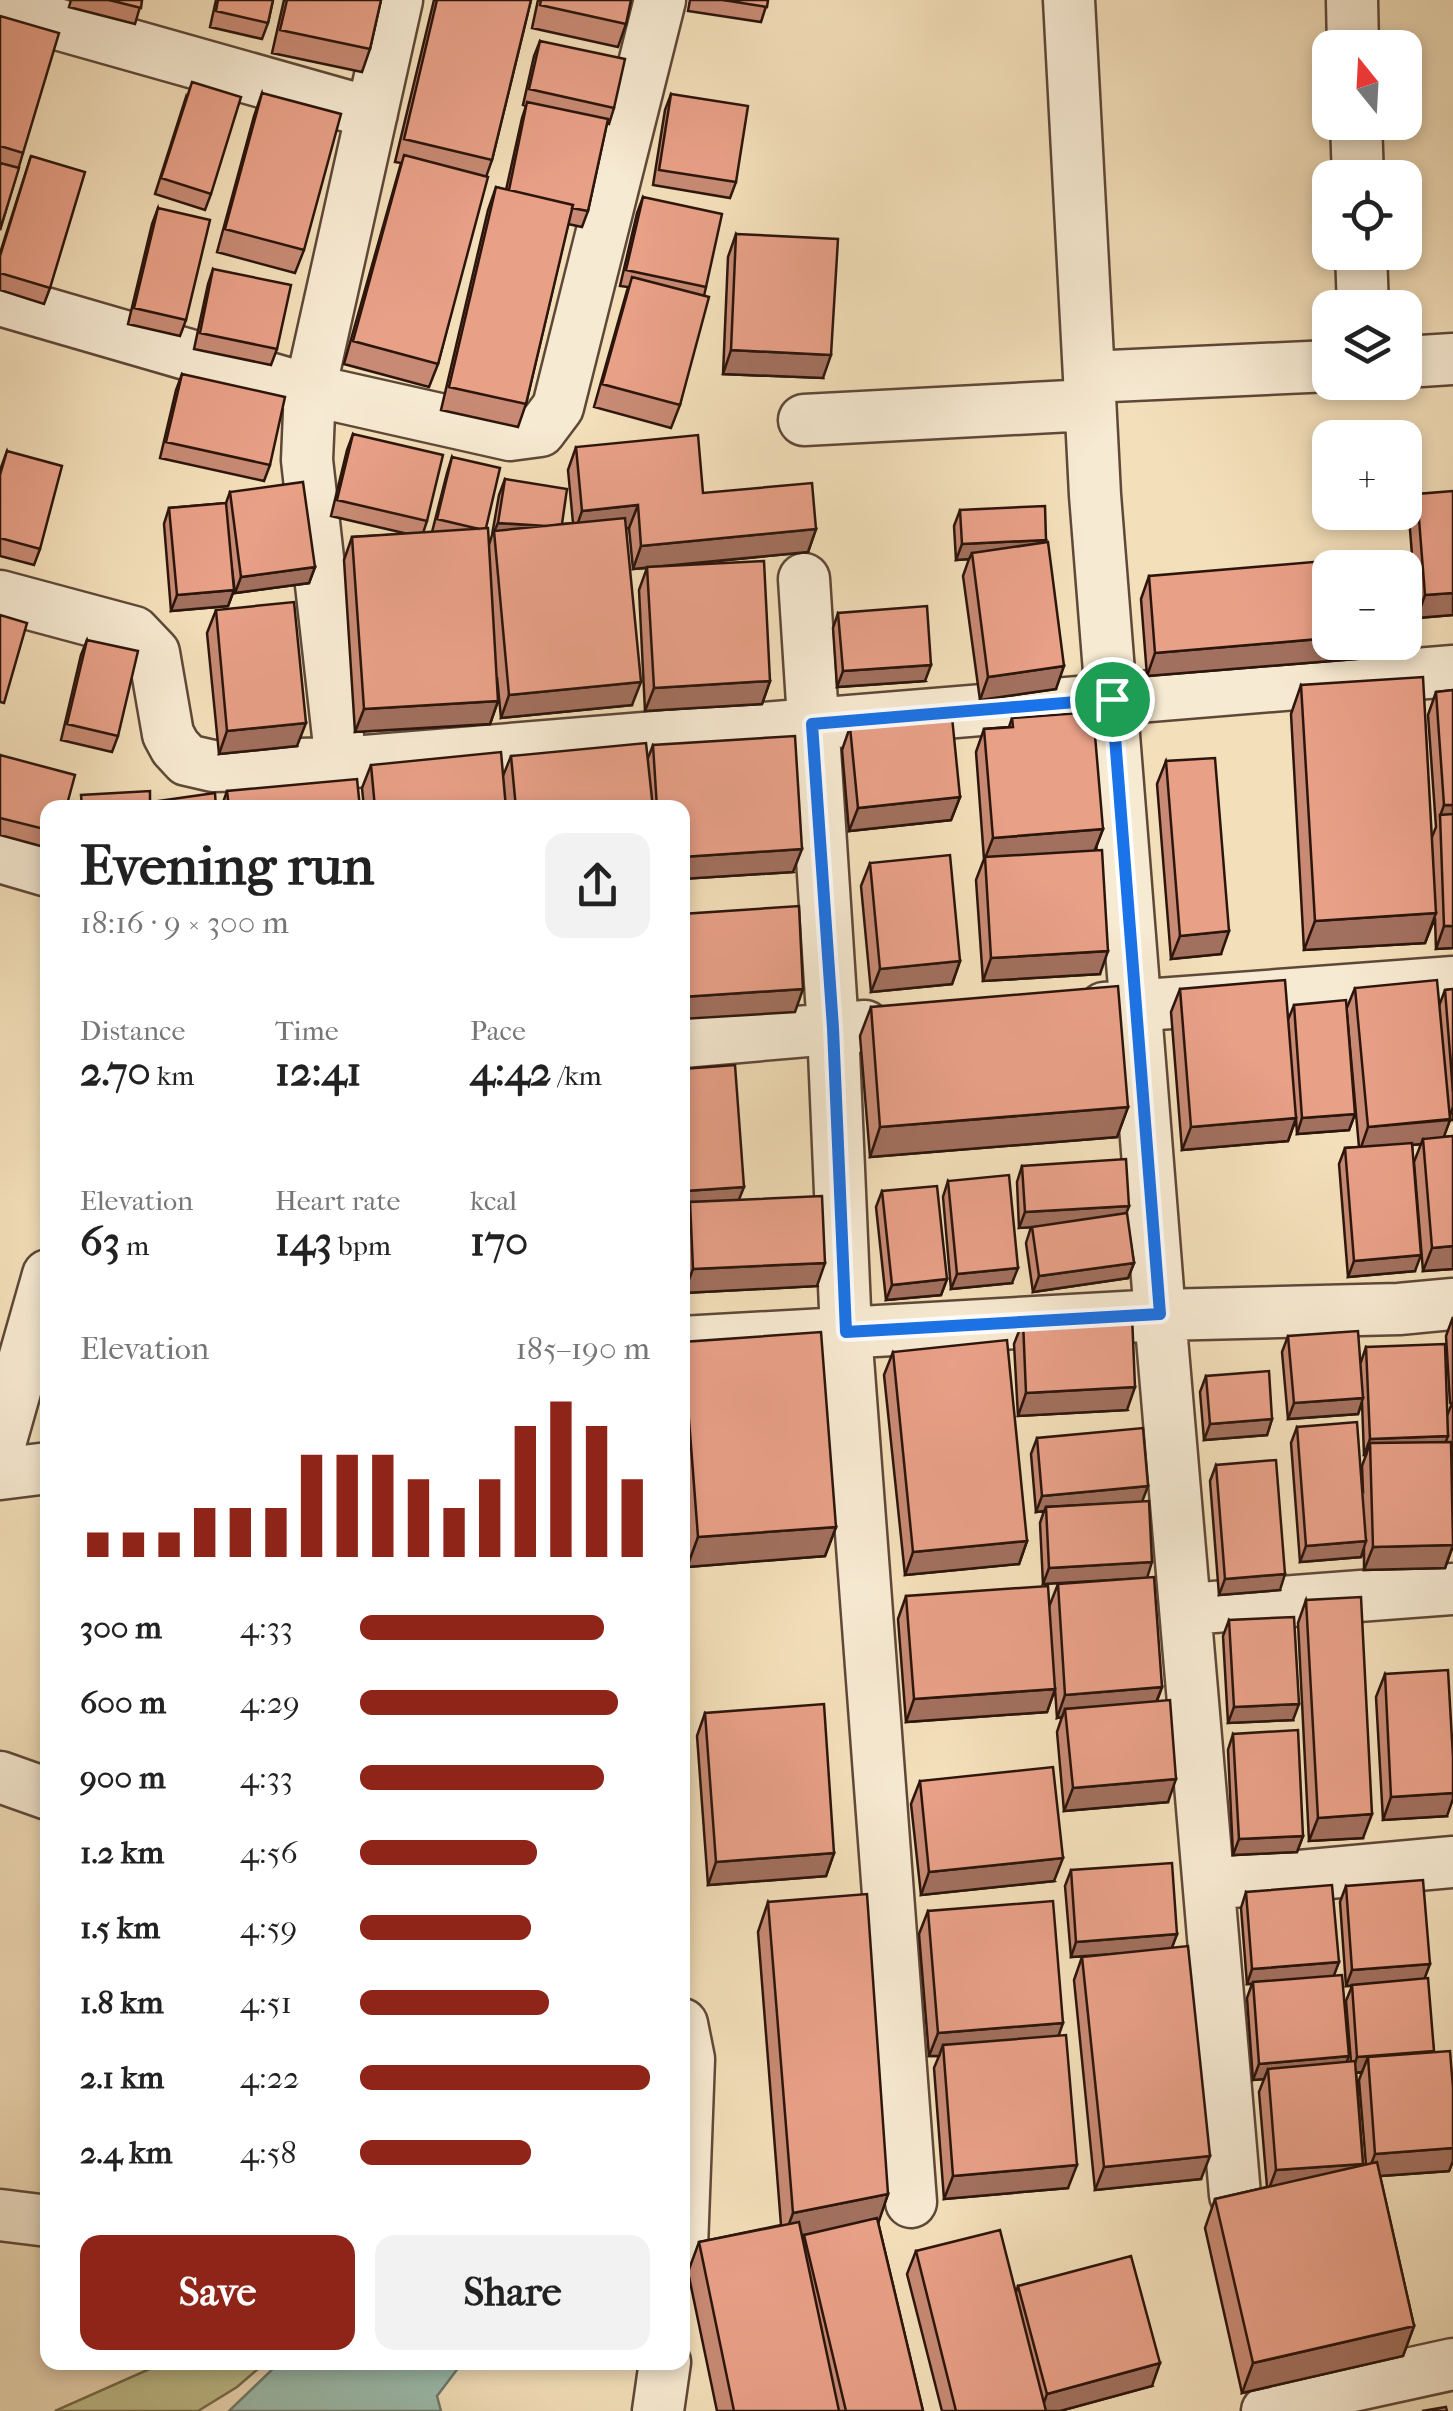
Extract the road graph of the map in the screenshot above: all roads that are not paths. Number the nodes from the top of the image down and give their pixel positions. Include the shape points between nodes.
1 (397, 0) edge
2 (660, 0) edge
3 (1069, 0) edge
4 (1352, 0) edge
5 (0, 8) edge
6 (1353, 30) edge
7 (372, 114) junction
8 (0, 300) edge
9 (1453, 359) edge
10 (1422, 361) edge
11 (1312, 368) edge
12 (310, 390) junction
13 (1089, 391) junction
14 (804, 420) dead end
15 (804, 579) dead end
16 (0, 596) edge
17 (1453, 671) edge
18 (1112, 699) junction
19 (812, 724) junction
20 (341, 763) junction
21 (0, 857) edge
22 (40, 869) edge
23 (1453, 982) edge
24 (1137, 1006) junction
25 (1061, 1012) edge
26 (909, 1023) edge
27 (833, 1028) junction
28 (690, 1041) edge
29 (40, 1303) edge
30 (1453, 1304) edge
31 (1160, 1314) junction
32 (846, 1332) junction
33 (690, 1342) edge
34 (0, 1444) edge
35 (40, 1469) edge
36 (0, 1474) edge
37 (1453, 1589) edge
38 (1187, 1609) junction
39 (0, 1777) edge
40 (40, 1791) edge
41 (1453, 1862) edge
42 (1209, 1884) junction
43 (1235, 2195) edge
44 (911, 2202) dead end
45 (0, 2215) edge
46 (40, 2220) edge
47 (1453, 2364) edge
48 (664, 2370) edge
49 (658, 2411) edge
50 (1266, 2411) edge

1 - 7 street
2 - 12 street via 558,407 540,430 510,434
3 - 13 street
4 - 6 street
5 - 7 street
7 - 12 street
8 - 12 street
9 - 10 street
11 - 13 street
12 - 20 street via 308,460
13 - 14 street
13 - 18 street
15 - 19 street
16 - 20 street via 134,632 154,652 168,734 187,760 213,766
17 - 18 street
18 - 19 street
18 - 24 street
19 - 20 street
19 - 27 street
21 - 22 street
23 - 24 street
24 - 25 street
24 - 31 street
26 - 27 street
27 - 28 street
27 - 32 street
29 - 34 street
30 - 31 street
31 - 32 street
31 - 38 street
32 - 33 street
32 - 44 street
35 - 36 street
37 - 38 street
38 - 42 street
39 - 40 street
41 - 42 street
42 - 43 street
45 - 46 street
47 - 50 street
48 - 49 street

